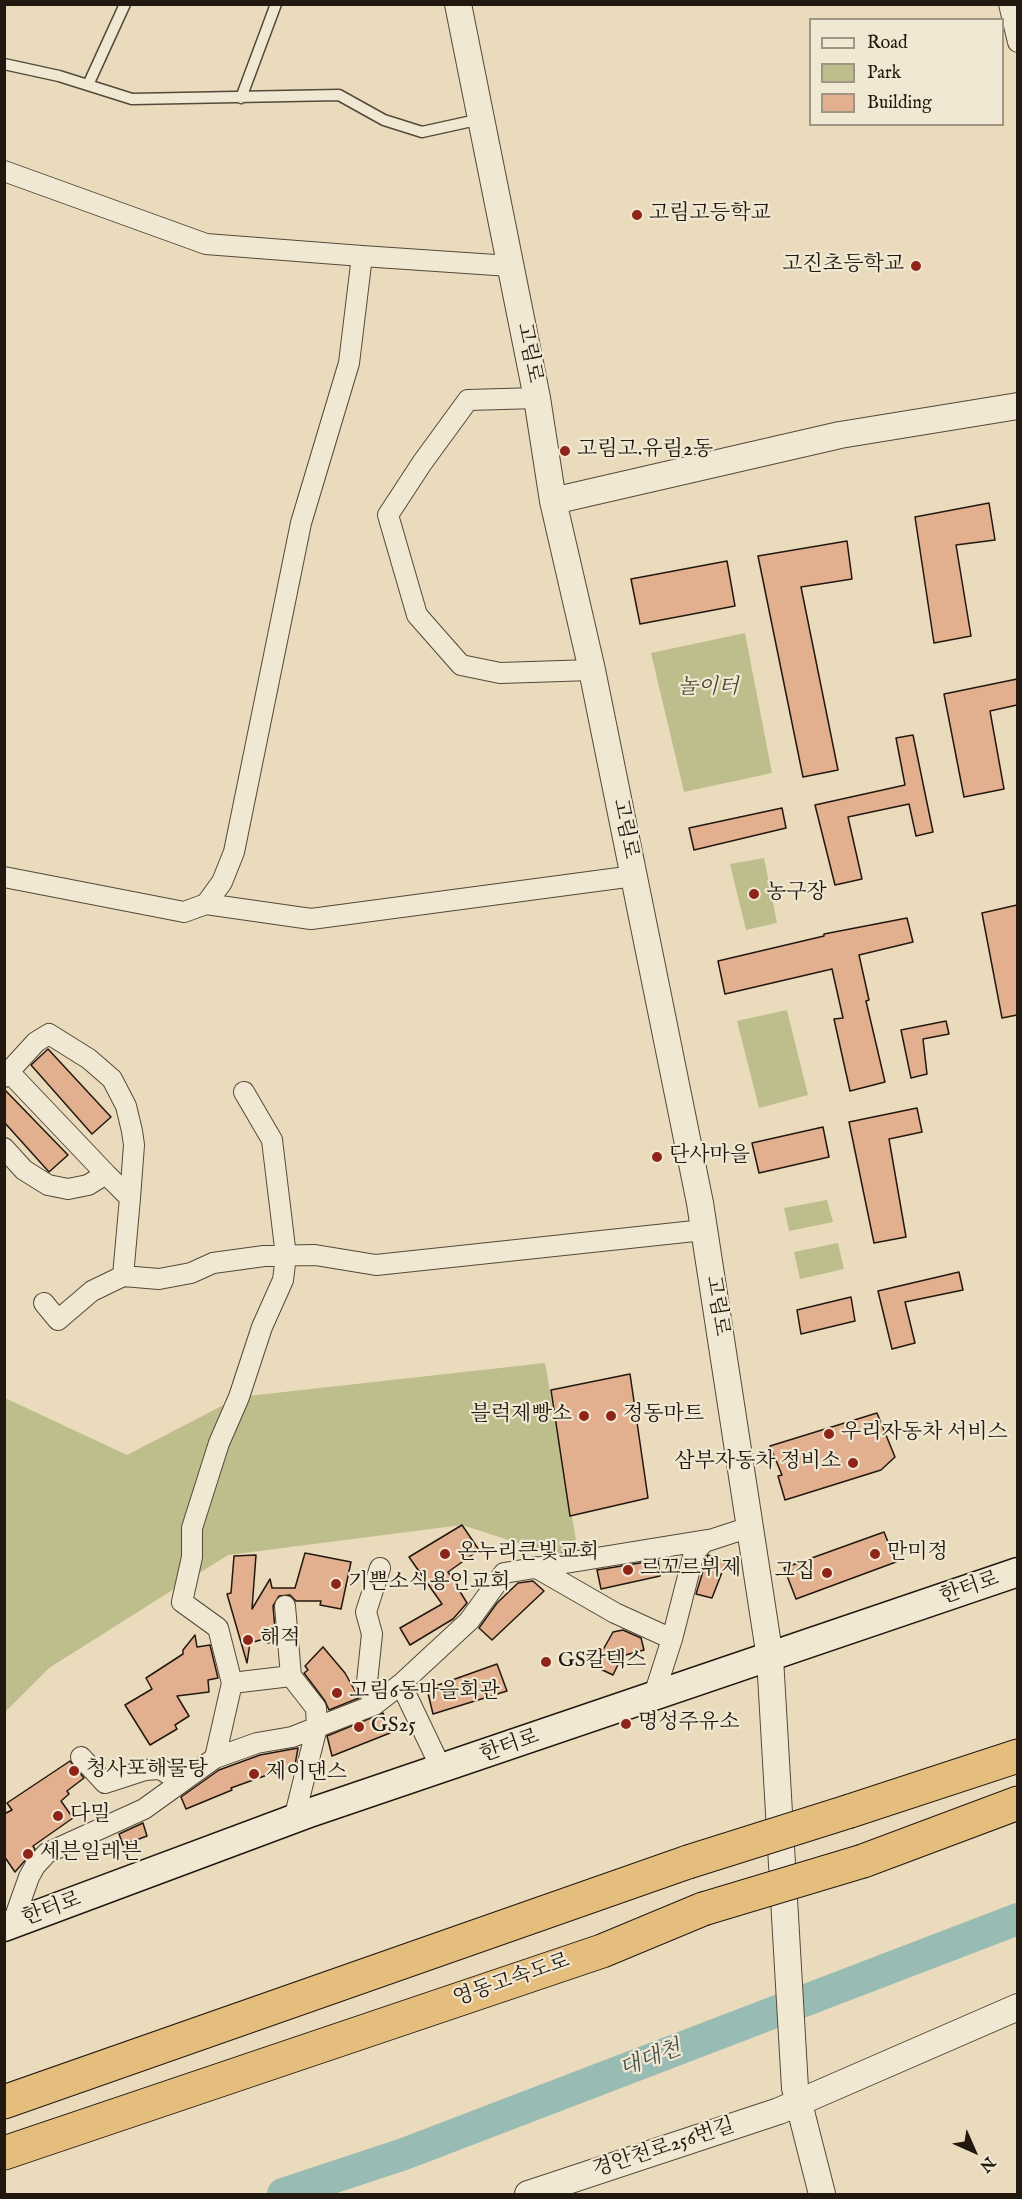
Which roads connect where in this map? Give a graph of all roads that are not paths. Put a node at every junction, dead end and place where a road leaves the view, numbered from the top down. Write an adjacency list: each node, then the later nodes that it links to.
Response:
1 (125, 4): 7 (lane)
2 (276, 4): 8 (lane)
3 (458, 4): 9 (street, 고림로)
4 (1009, 4): 5 (street)
5 (1017, 42)
6 (4, 64): 7 (lane)
7 (88, 85): 8 (lane)
8 (242, 98): 9 (lane)
9 (481, 119): 12 (street, 고림로)
10 (4, 171): 11 (street)
11 (362, 256): 12 (street); 19 (street)
12 (510, 266): 13 (street, 고림로)
13 (537, 398): 15 (street, 고림로); 16 (street)
14 (1017, 406): 15 (street)
15 (553, 501): 16 (street, 고림로)
16 (592, 670): 17 (street, 고림로)
17 (634, 876): 19 (street); 25 (street, 고림로)
18 (4, 877): 19 (street)
19 (206, 904)
20 (6, 1073): 23 (street); 24 (street)
21 (244, 1092): 26 (street)
22 (4, 1148): 23 (street)
23 (106, 1174): 24 (street)
24 (130, 1198): 27 (street)
25 (704, 1230): 26 (street); 29 (street, 고림로)
26 (286, 1256): 27 (street); 38 (street)
27 (123, 1276): 28 (street)
28 (44, 1304)
29 (750, 1527): 30 (street); 36 (street, 고림로)
30 (706, 1540): 31 (street); 35 (street)
31 (535, 1567): 35 (street); 39 (street)
32 (380, 1568): 41 (street)
33 (1017, 1572): 36 (main road, 한터로)
34 (285, 1606): 37 (street)
35 (672, 1639): 40 (street)
36 (770, 1658): 40 (main road, 한터로); 52 (street, 고림로)
37 (291, 1676): 38 (street); 42 (street)
38 (232, 1683): 45 (street)
39 (401, 1684): 41 (street); 46 (street)
40 (653, 1698): 46 (main road, 한터로)
41 (374, 1705): 42 (street)
42 (317, 1728): 45 (street); 49 (street)
43 (1017, 1756): 53 (highway, bridge)
44 (81, 1757): 47 (street)
45 (215, 1758): 47 (street)
46 (442, 1770): 49 (main road, 한터로)
47 (180, 1781): 50 (street)
48 (1017, 1803): 54 (highway, 영동고속도로, bridge)
49 (294, 1819): 50 (main road, 한터로)
50 (7, 1922)
51 (1017, 2007): 52 (street, 경안천로256번길)
52 (797, 2094): 55 (street, 경안천로256번길); 56 (street)
53 (4, 2102)
54 (4, 2153)
55 (528, 2194)
56 (822, 2194)

